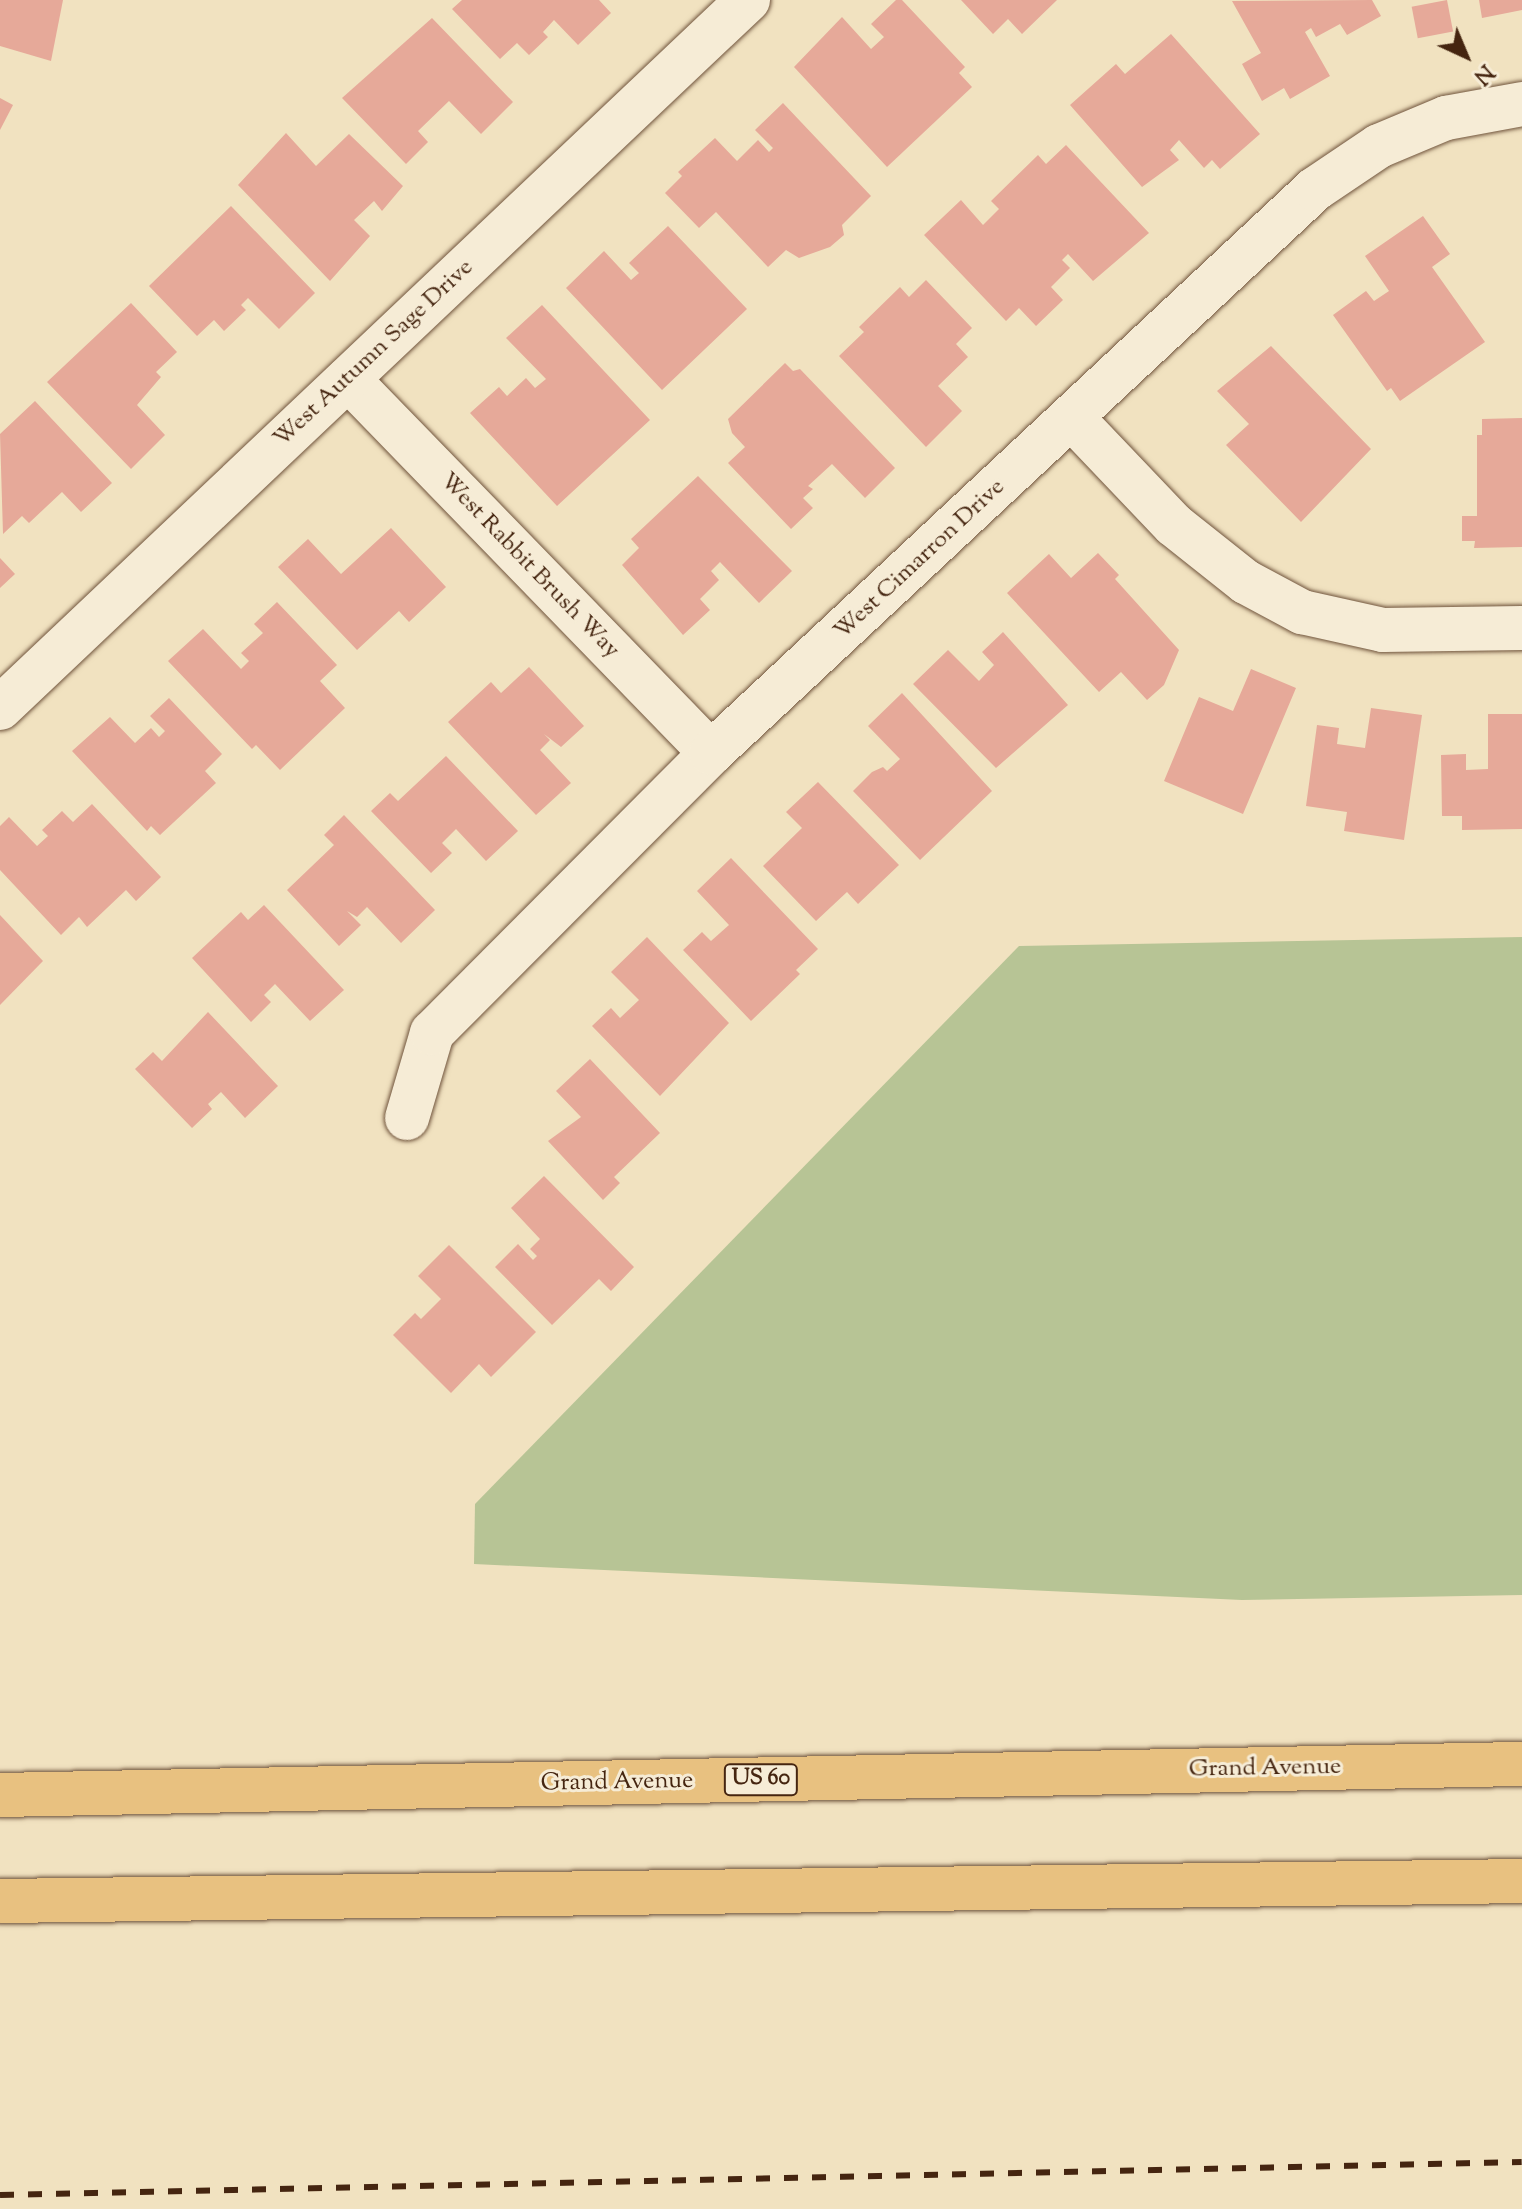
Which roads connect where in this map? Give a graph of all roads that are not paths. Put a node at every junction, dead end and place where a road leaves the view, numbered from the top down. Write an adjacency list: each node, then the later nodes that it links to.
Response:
1 (748, 0): 3 (street, West Autumn Sage Drive)
2 (1522, 104): 4 (street, West Cimarron Drive)
3 (348, 379): 6 (street, West Autumn Sage Drive); 7 (street, West Rabbit Brush Way)
4 (1073, 419): 5 (street); 7 (street, West Cimarron Drive)
5 (1522, 628)
6 (0, 708)
7 (711, 753): 8 (street, West Cimarron Drive)
8 (407, 1118)
9 (1522, 1764): 10 (highway, Grand Avenue / US 60)
10 (0, 1795)
11 (1522, 1881): 12 (highway)
12 (0, 1901)

